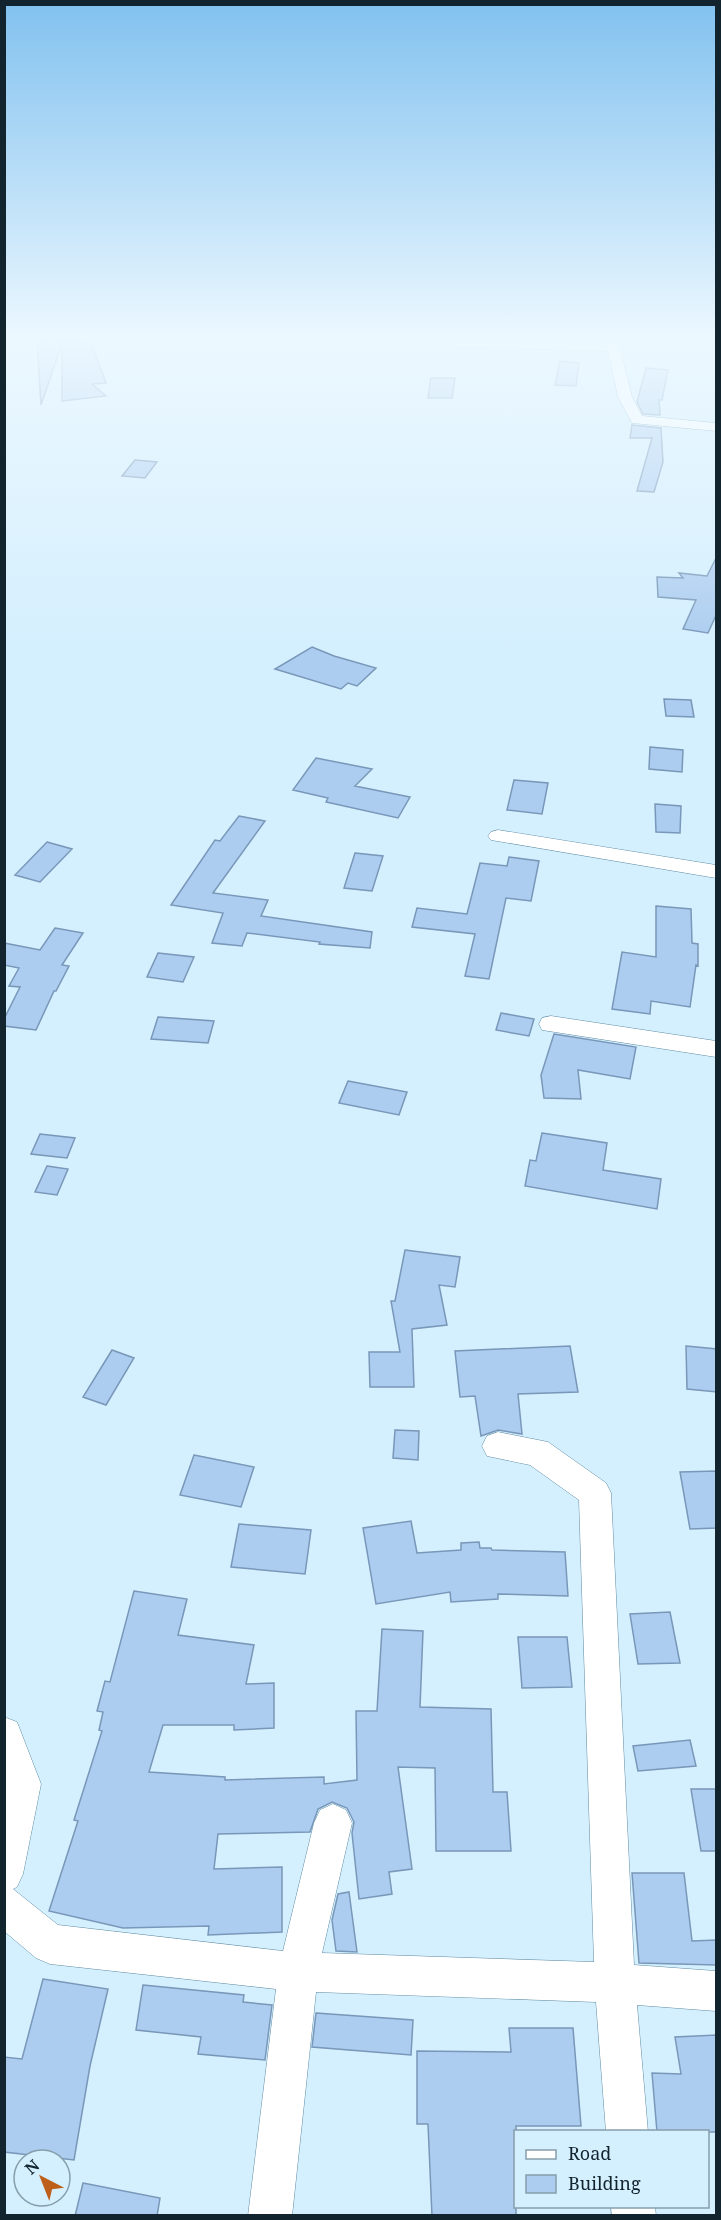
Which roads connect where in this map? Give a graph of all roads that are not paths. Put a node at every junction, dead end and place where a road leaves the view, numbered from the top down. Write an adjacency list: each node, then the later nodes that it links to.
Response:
1 (498, 836): 2 (street)
2 (717, 872)
3 (551, 1024): 4 (street)
4 (717, 1049)
5 (498, 1446): 11 (street)
6 (4, 1735): 8 (street)
7 (333, 1823): 10 (street)
8 (4, 1874)
9 (4, 1905): 10 (street)
10 (298, 1972): 11 (street); 14 (street)
11 (615, 1983): 12 (street); 13 (street)
12 (717, 1991)
13 (627, 2130)
14 (270, 2216)

